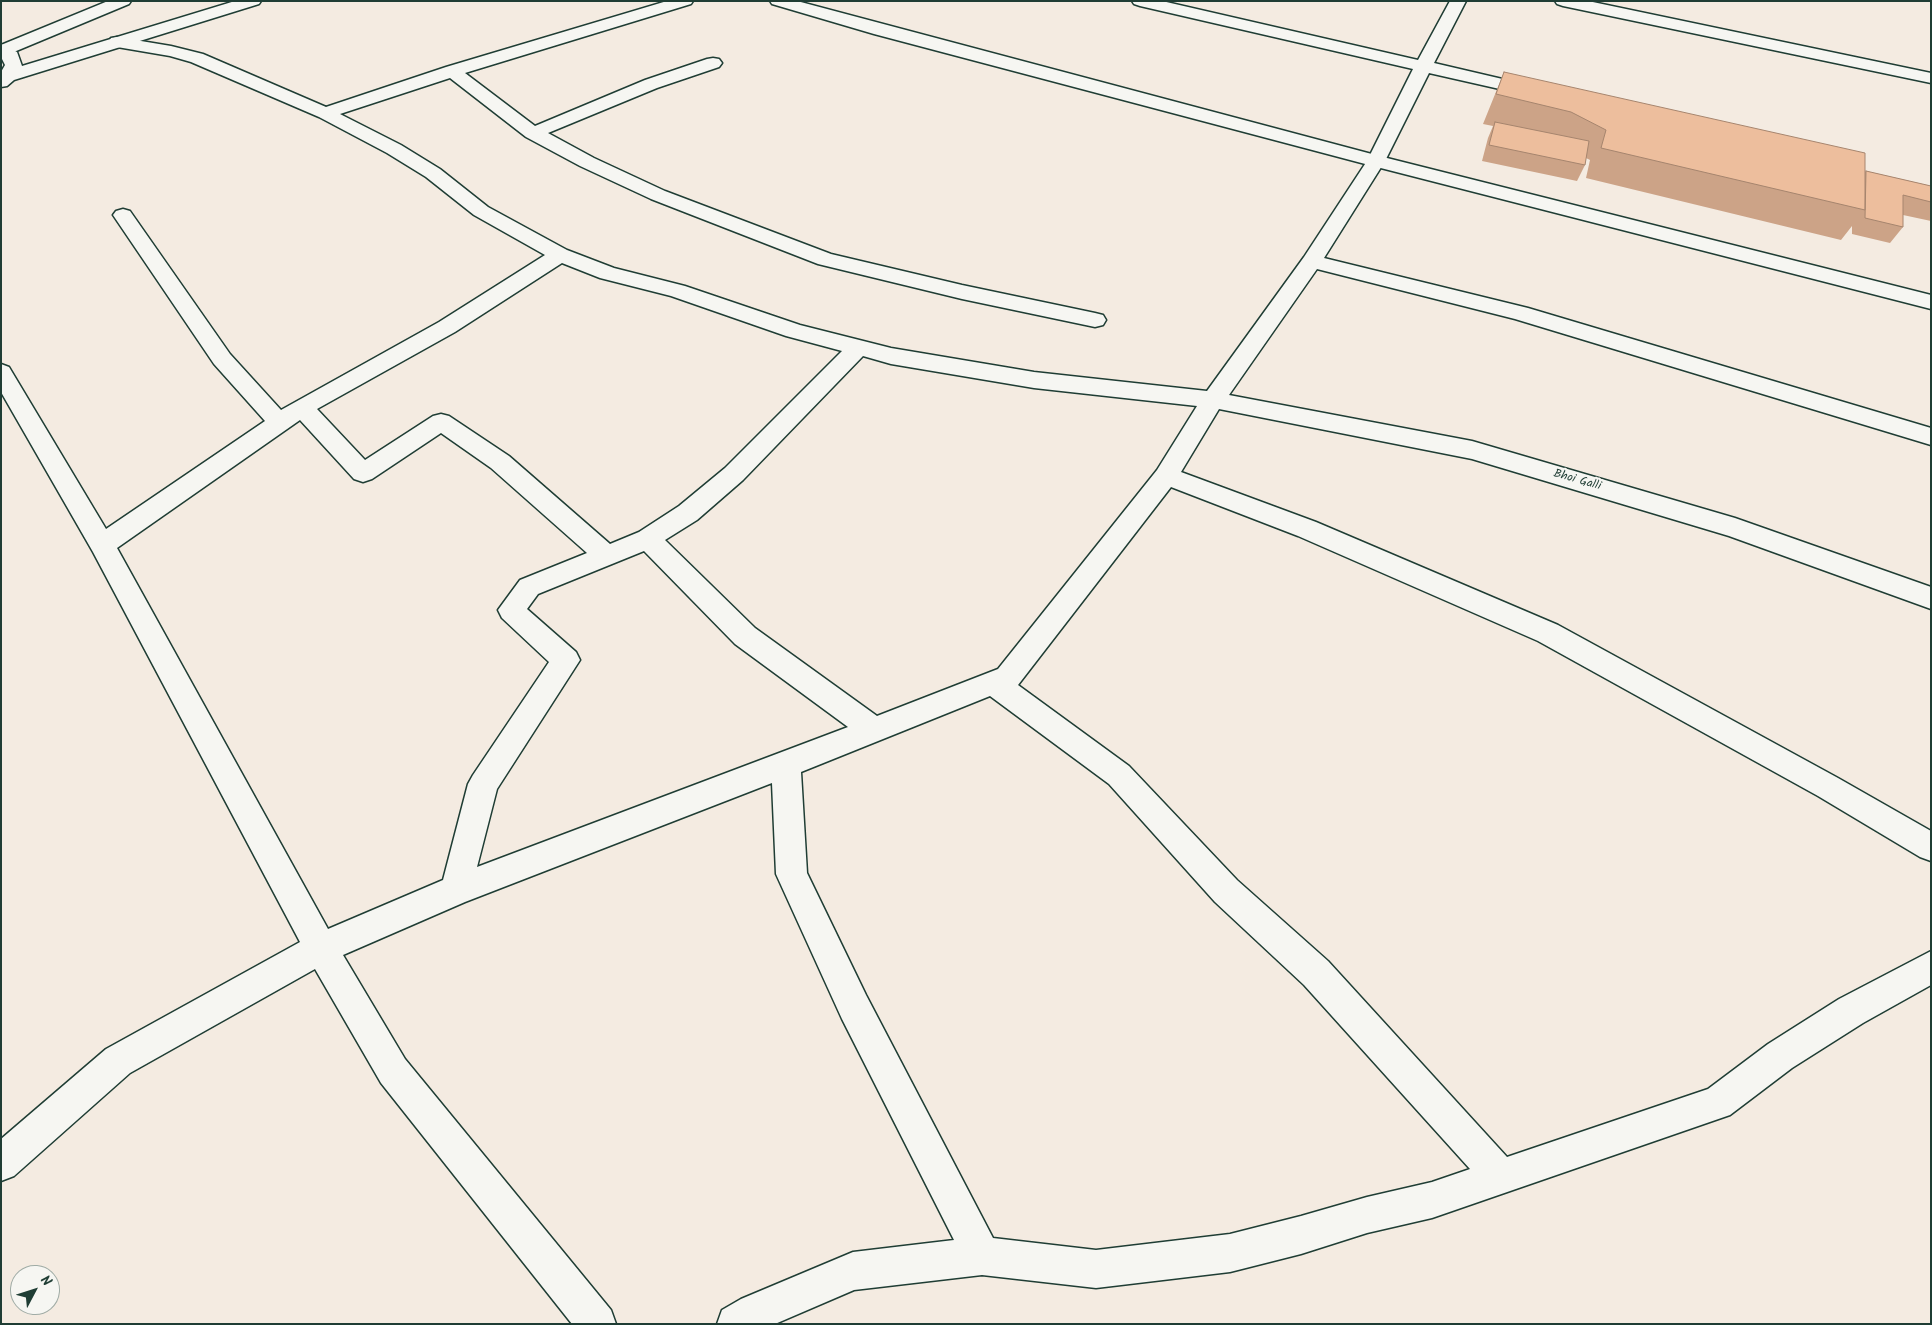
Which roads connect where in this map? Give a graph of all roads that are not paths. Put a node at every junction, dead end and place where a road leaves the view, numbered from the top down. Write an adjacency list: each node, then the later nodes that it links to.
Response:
1 (124, 1): 9 (street)
2 (254, 1): 8 (street)
3 (686, 1): 12 (street)
4 (778, 1): 18 (street)
5 (1140, 1): 11 (street)
6 (1458, 1): 11 (street)
7 (1563, 1): 13 (street)
8 (117, 42): 14 (street); 16 (street, Bhoi Galli)
9 (2, 50): 14 (street)
10 (713, 63): 17 (street)
11 (1424, 66): 15 (street); 18 (street)
12 (452, 71): 16 (street); 17 (street)
13 (1931, 78)
14 (5, 79)
15 (1555, 97)
16 (325, 113): 20 (street, Bhoi Galli)
17 (533, 132): 23 (street)
18 (1376, 161): 21 (street); 22 (street)
19 (124, 214): 28 (street)
20 (560, 255): 24 (street, Bhoi Galli); 27 (street)
21 (1312, 261): 26 (street); 29 (street)
22 (1931, 302)
23 (1095, 320)
24 (858, 348): 26 (street, Bhoi Galli); 31 (street)
25 (1, 372): 32 (street)
26 (1213, 400): 30 (street); 34 (street, Bhoi Galli)
27 (302, 407): 28 (street); 33 (street)
28 (279, 422): 32 (street)
29 (1931, 437)
30 (1166, 476): 35 (street); 38 (street)
31 (648, 539): 33 (street); 36 (street)
32 (102, 545): 40 (street)
33 (607, 556): 39 (street)
34 (1931, 598)
35 (993, 682): 36 (street); 43 (street)
36 (874, 730): 37 (street)
37 (786, 765): 39 (street); 44 (street)
38 (1931, 846)
39 (456, 890): 40 (street)
40 (321, 948): 42 (street); 45 (street)
41 (1931, 967): 43 (street)
42 (1, 1163)
43 (1500, 1176): 44 (street)
44 (982, 1256): 46 (street)
45 (597, 1324)
46 (736, 1324)

